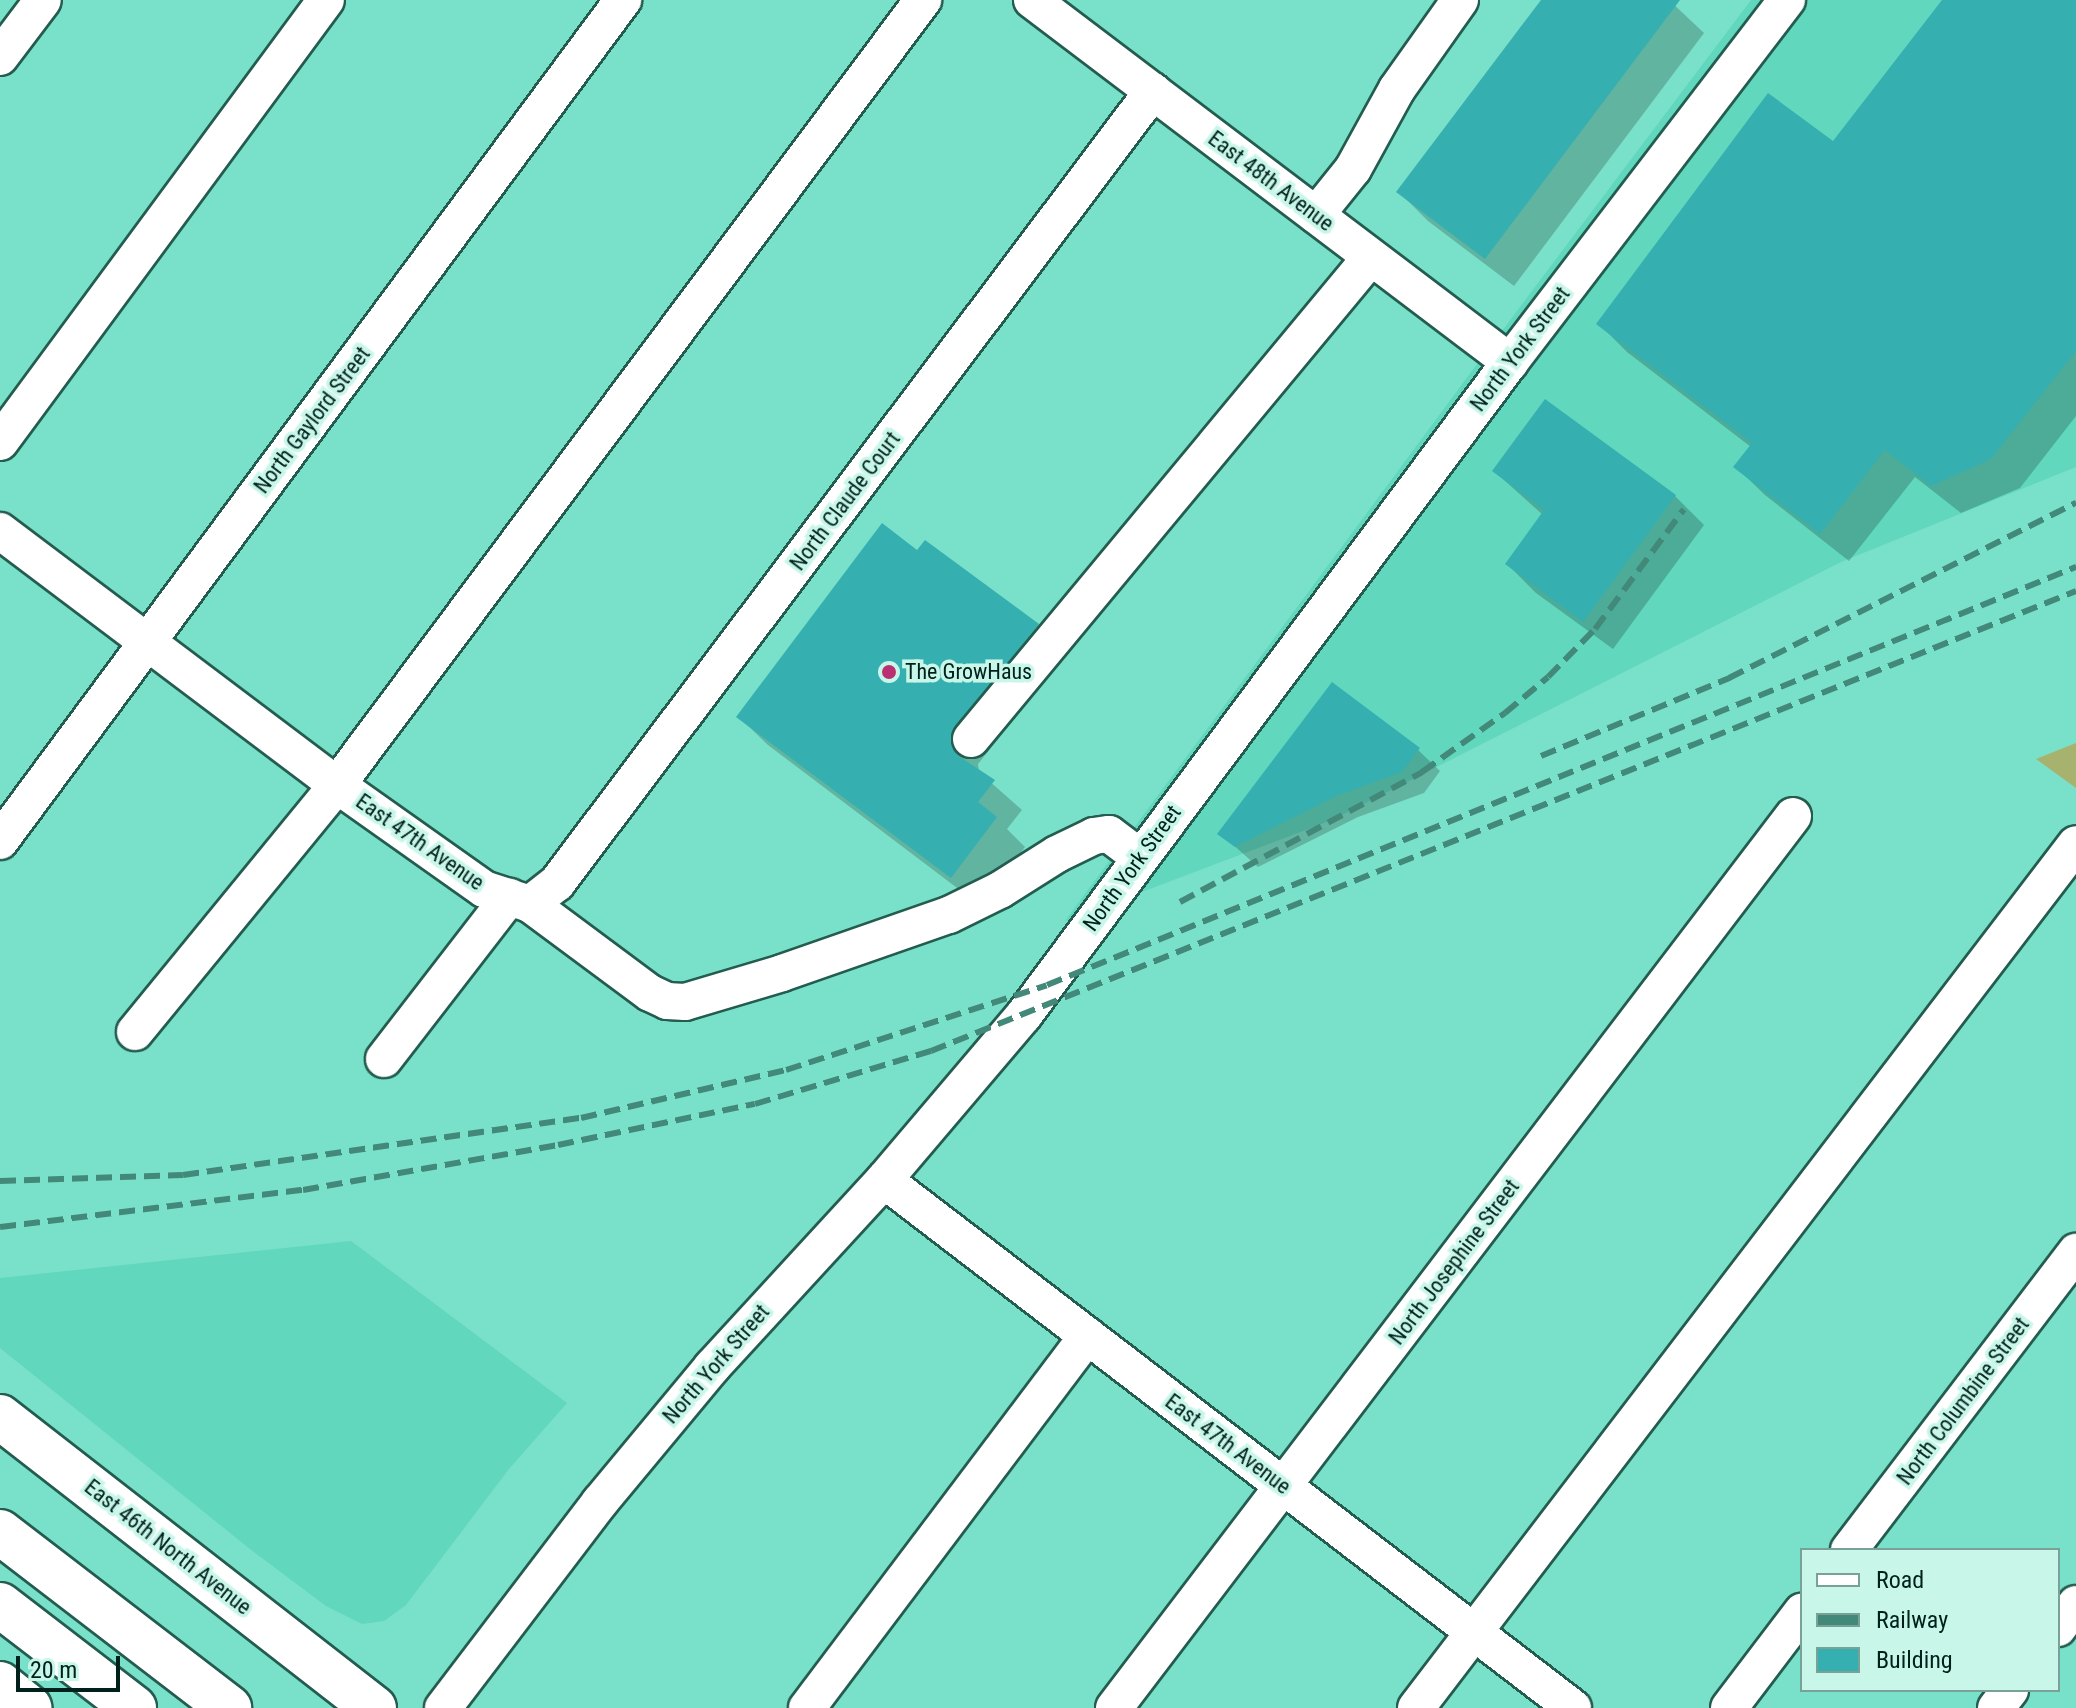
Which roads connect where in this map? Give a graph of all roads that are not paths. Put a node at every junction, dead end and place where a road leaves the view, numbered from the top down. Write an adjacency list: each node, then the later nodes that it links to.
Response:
1 (43, 0): 8 (street)
2 (326, 0): 13 (street)
3 (623, 0): 15 (street, North Gaylord Street)
4 (923, 0): 17 (street)
5 (1032, 0): 9 (street, East 48th Avenue)
6 (1460, 0): 10 (street)
7 (1787, 0): 12 (street, North York Street)
8 (0, 57)
9 (1153, 91): 10 (street, East 48th Avenue); 22 (street, North Claude Court)
10 (1316, 215): 11 (street, East 48th Avenue)
11 (1371, 257): 12 (street, East 48th Avenue); 16 (street)
12 (1510, 362): 21 (street, North York Street)
13 (0, 442)
14 (0, 531): 15 (street, East 47th Avenue)
15 (148, 641): 17 (street, East 47th Avenue); 19 (street, North Gaylord Street)
16 (971, 739)
17 (337, 785): 22 (street, East 47th Avenue); 23 (street)
18 (1793, 816): 29 (street, North Josephine Street)
19 (0, 841)
20 (2076, 844): 36 (street)
21 (1140, 857): 22 (street, East 47th Avenue); 25 (street, North York Street)
22 (519, 900): 24 (street, North Claude Court)
23 (135, 1032)
24 (384, 1059)
25 (884, 1180): 27 (street, East 47th Avenue); 43 (street, North York Street)
26 (2076, 1252): 31 (street, North Columbine Street)
27 (1087, 1336): 29 (street, East 47th Avenue); 44 (street)
28 (0, 1417): 42 (main road, East 46th North Avenue)
29 (1284, 1486): 36 (street, East 47th Avenue); 45 (street, North Josephine Street)
30 (0, 1532): 41 (main road)
31 (1851, 1548)
32 (2076, 1604): 35 (street)
33 (0, 1605): 40 (main road)
34 (1800, 1615): 48 (street)
35 (2060, 1625)
36 (1473, 1632): 46 (street); 47 (street, East 47th Avenue)
37 (0, 1684): 39 (main road)
38 (2008, 1692): 49 (street)
39 (30, 1708)
40 (134, 1708)
41 (229, 1708)
42 (374, 1708)
43 (443, 1708)
44 (807, 1708)
45 (1114, 1708)
46 (1416, 1708)
47 (1573, 1708)
48 (1729, 1708)
49 (1996, 1708)

